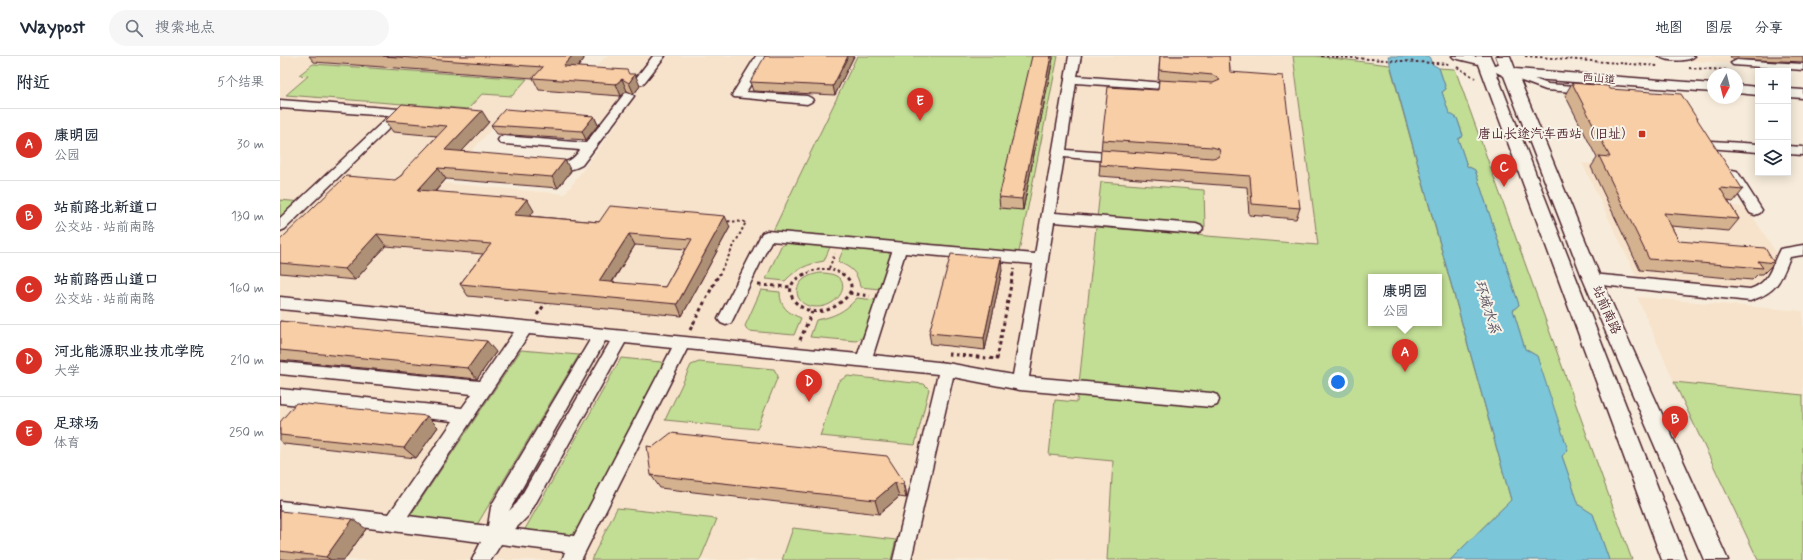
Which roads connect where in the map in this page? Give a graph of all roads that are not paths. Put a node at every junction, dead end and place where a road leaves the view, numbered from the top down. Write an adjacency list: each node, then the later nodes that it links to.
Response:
1 (659, 56): 15 (street)
2 (762, 56): 25 (street)
3 (1075, 56): 13 (street)
4 (1458, 56): 7 (street, 西山道)
5 (1689, 56): 6 (street)
6 (1665, 61)
7 (1498, 62): 11 (main road, 西山道); 17 (main road, 西山道); 24 (street); 46 (main road, 站前南路); 67 (main road, 站前南路)
8 (1803, 67): 9 (street)
9 (1743, 70)
10 (1743, 73): 12 (main road)
11 (1707, 76)
12 (1755, 78)
13 (1071, 80): 18 (street); 34 (street)
14 (1791, 81): 16 (main road)
15 (639, 82)
16 (1803, 82)
17 (1707, 87)
18 (1188, 88)
19 (1743, 90): 20 (main road)
20 (1755, 91)
21 (1791, 93): 22 (main road)
22 (1803, 94)
23 (628, 96): 30 (street)
24 (1657, 96)
25 (807, 100)
26 (280, 104): 37 (street)
27 (1703, 132): 29 (street)
28 (504, 140): 30 (street)
29 (1712, 145): 31 (street); 39 (street)
30 (590, 147): 36 (street)
31 (1755, 148)
32 (1791, 150): 33 (street)
33 (1803, 151)
34 (1058, 153): 35 (street); 40 (street)
35 (1131, 158)
36 (539, 165)
37 (332, 176): 38 (street); 41 (street)
38 (347, 178)
39 (1755, 210)
40 (1047, 217): 42 (street); 45 (street)
41 (280, 226)
42 (1196, 229)
43 (900, 248): 45 (street); 48 (street); 53 (street)
44 (1803, 250): 46 (street)
45 (1040, 260): 56 (street)
46 (1592, 280): 68 (main road, 站前南路)
47 (280, 303): 49 (street)
48 (726, 319)
49 (530, 320): 51 (street); 57 (street)
50 (685, 334): 52 (street); 53 (street); 64 (street)
51 (601, 335): 52 (street); 63 (street)
52 (621, 337): 63 (street)
53 (864, 360): 54 (street)
54 (945, 361): 56 (street); 66 (street)
55 (280, 368): 57 (street)
56 (1020, 383): 59 (street)
57 (484, 388): 60 (street)
58 (283, 400): 60 (street)
59 (1211, 400)
60 (465, 415): 62 (street)
61 (280, 509): 62 (street)
62 (393, 523): 63 (street)
63 (496, 535): 64 (street); 65 (street)
64 (575, 552)
65 (481, 560)
66 (902, 560)
67 (1674, 560)
68 (1716, 560)

